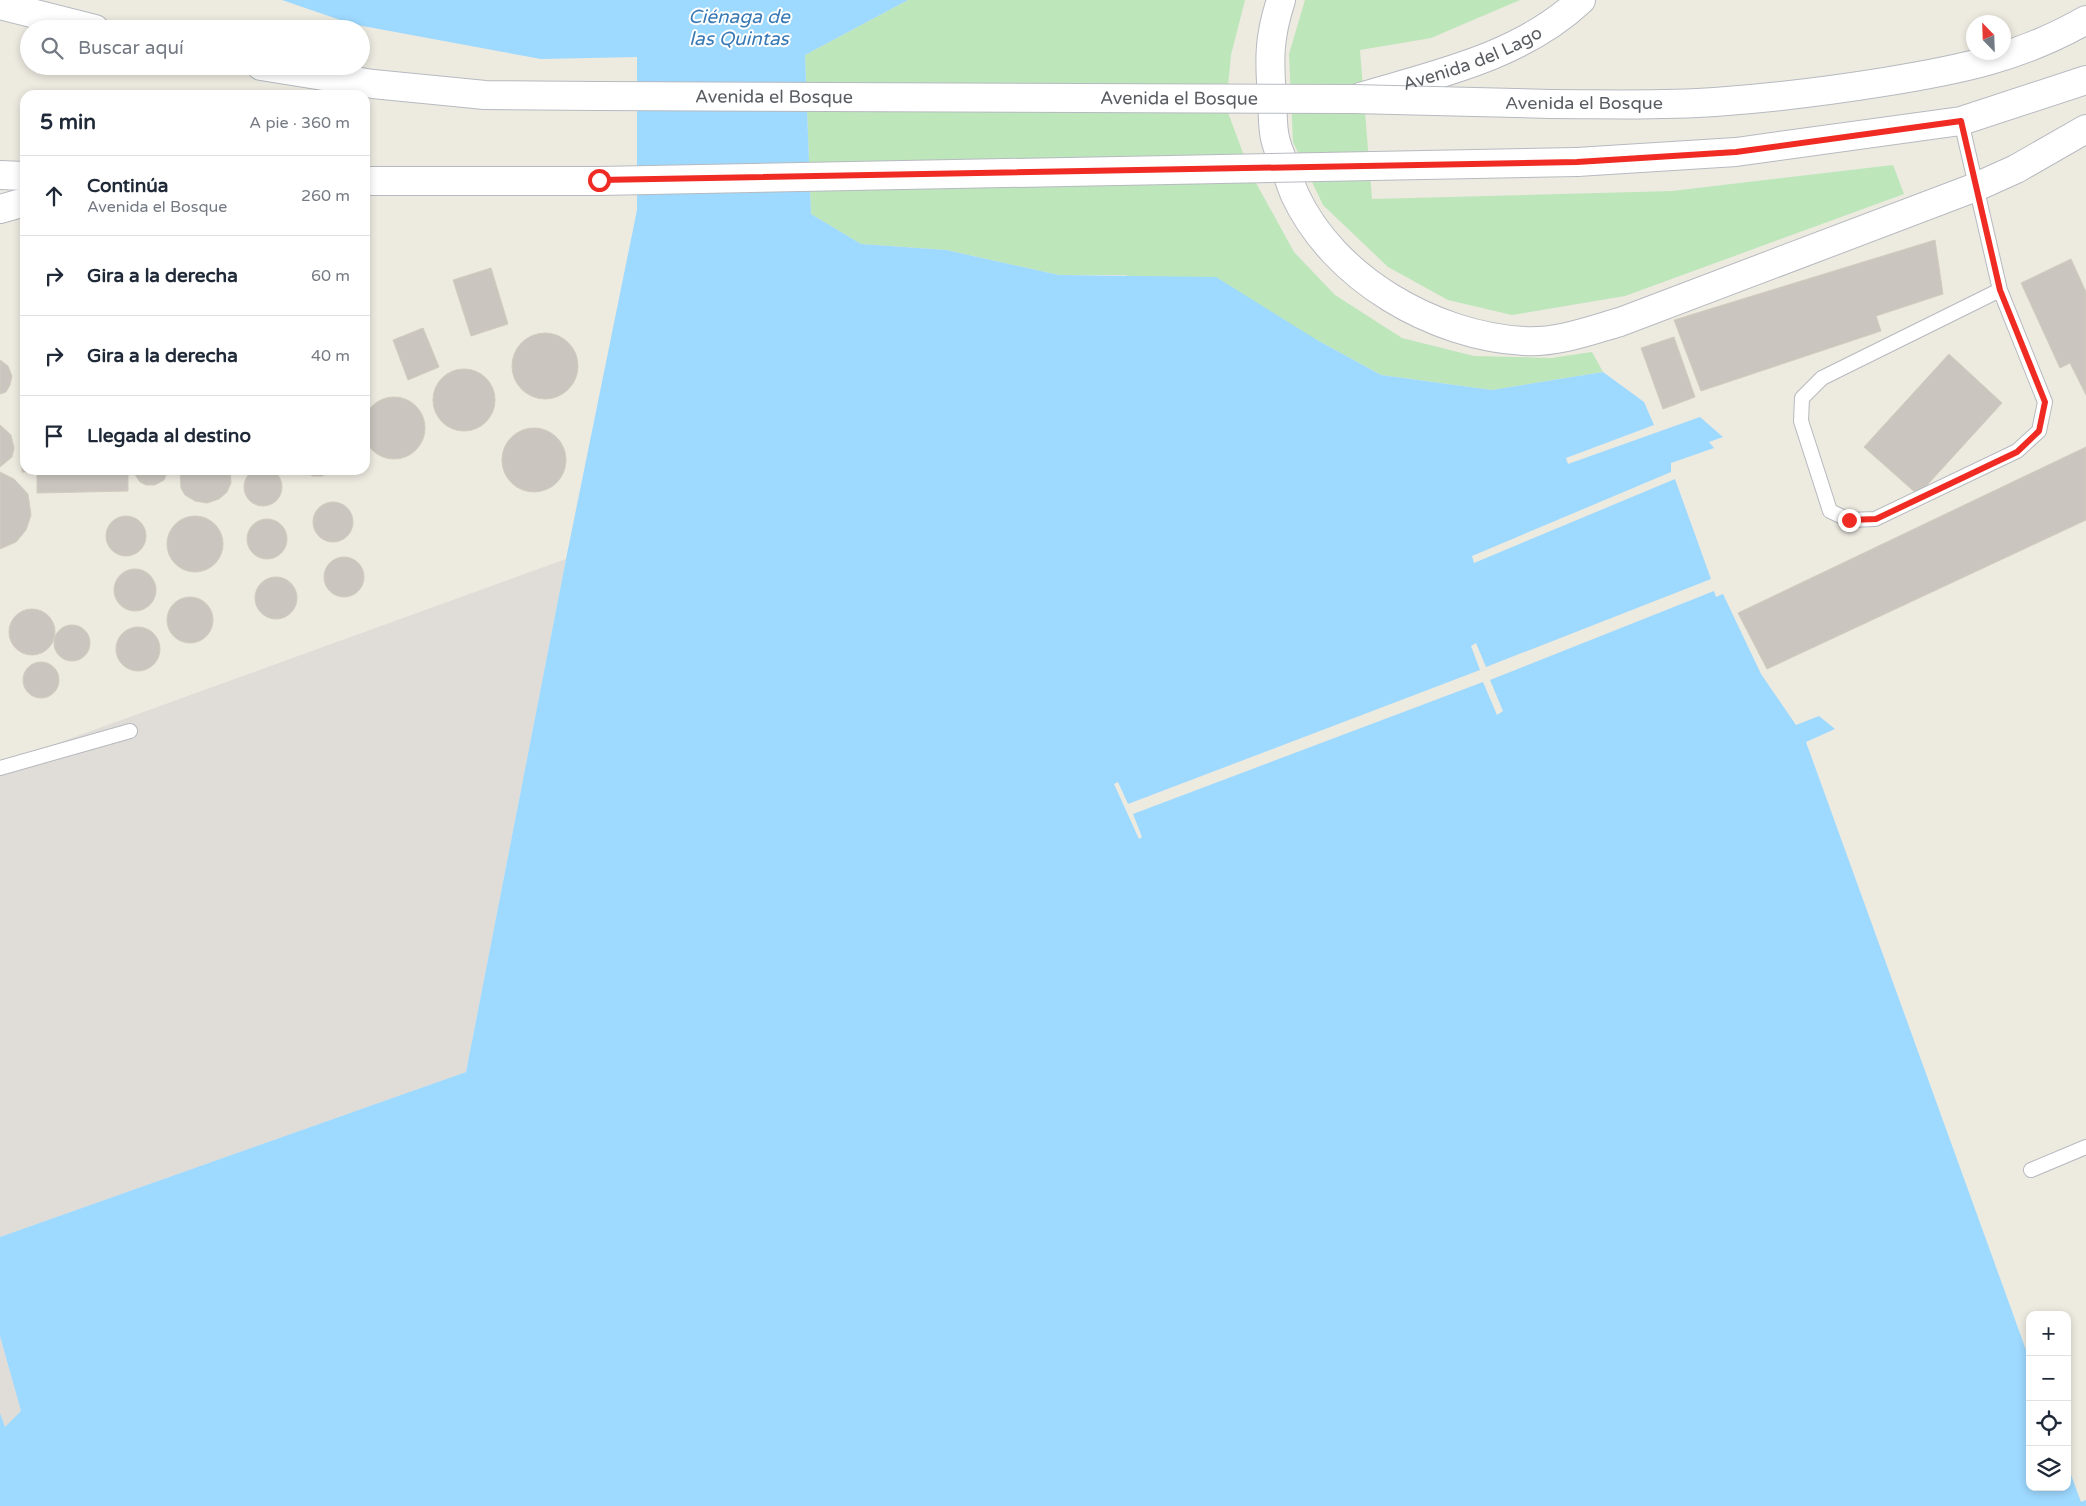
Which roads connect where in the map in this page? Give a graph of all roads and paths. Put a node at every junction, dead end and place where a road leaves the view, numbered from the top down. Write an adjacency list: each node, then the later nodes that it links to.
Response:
1 (1281, 0): 14 (main road)
2 (1581, 0): 8 (main road, Avenida del Lago)
3 (0, 5): 4 (main road)
4 (59, 20)
5 (2086, 20): 8 (main road, Avenida el Bosque, bridge)
6 (317, 75): 8 (main road, Avenida el Bosque, bridge)
7 (2086, 80): 9 (main road)
8 (1353, 99)
9 (1961, 121): 13 (main road, bridge); 14 (lane)
10 (2086, 129): 14 (main road)
11 (0, 175): 12 (main road)
12 (20, 176)
13 (370, 181)
14 (1976, 188): 17 (lane)
15 (20, 203): 16 (main road)
16 (0, 209)
17 (2000, 290): 17 (lane)
18 (130, 731): 19 (lane)
19 (0, 768)
20 (2086, 1147): 21 (lane)
21 (2031, 1170)

